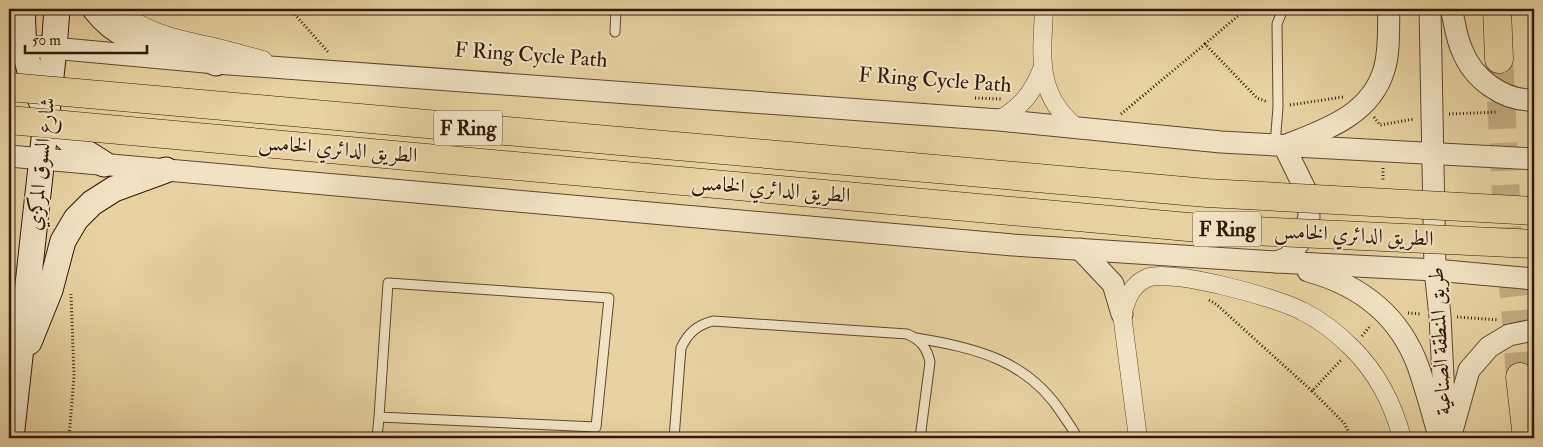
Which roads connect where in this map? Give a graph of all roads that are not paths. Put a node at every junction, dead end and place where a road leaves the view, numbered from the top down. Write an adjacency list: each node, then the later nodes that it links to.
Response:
1 (22, 9): 13 (main road)
2 (57, 9): 14 (main road, شارع السوق المركزي)
3 (95, 9): 16 (main road)
4 (117, 9): 17 (street)
5 (616, 9): 12 (lane)
6 (1044, 9): 18 (street)
7 (1282, 9): 25 (lane)
8 (1389, 9): 25 (street)
9 (1430, 9): 26 (street, طريق المنطقة الصناعية)
10 (1451, 9): 20 (street)
11 (1497, 9): 15 (highway)
12 (615, 32)
13 (16, 45): 14 (street); 21 (main road)
14 (54, 49): 16 (street); 21 (main road, شارع السوق المركزي)
15 (1499, 60)
16 (216, 63): 17 (street)
17 (290, 68): 23 (street)
18 (1042, 69): 23 (street); 24 (street)
19 (9, 87): 32 (highway, الطريق الدائري الخامس / F Ring, bridge)
20 (1534, 100)
21 (47, 112): 28 (main road, شارع السوق المركزي); 30 (main road)
22 (9, 120): 33 (highway, الطريق الدائري الخامس / F Ring, bridge)
23 (999, 120): 24 (street)
24 (1077, 128): 25 (street)
25 (1279, 145): 26 (street); 35 (street)
26 (1432, 154): 29 (street); 36 (street, طريق المنطقة الصناعية)
27 (9, 156): 28 (street, الطريق الدائري الخامس)
28 (41, 159): 30 (street, الطريق الدائري الخامس); 41 (main road, شارع السوق المركزي)
29 (1534, 159)
30 (104, 164): 31 (street, الطريق الدائري الخامس)
31 (166, 170): 34 (street, الطريق الدائري الخامس); 41 (main road)
32 (1534, 211)
33 (1534, 244)
34 (1080, 249): 35 (street, الطريق الدائري الخامس); 38 (street)
35 (1277, 262): 36 (street, الطريق الدائري الخامس); 51 (street)
36 (1435, 270): 37 (street, الطريق الدائري الخامس); 52 (street, طريق المنطقة الصناعية)
37 (1534, 279)
38 (1122, 314): 49 (street); 50 (street)
39 (1534, 330): 53 (street)
40 (916, 338): 46 (lane); 47 (lane); 48 (lane)
41 (19, 366): 44 (main road, شارع السوق المركزي)
42 (1520, 377): 54 (highway)
43 (379, 417): 43 (lane); 45 (lane)
44 (11, 438)
45 (377, 438)
46 (674, 438)
47 (920, 438)
48 (1077, 438)
49 (1138, 438)
50 (1402, 438)
51 (1440, 438)
52 (1446, 438)
53 (1450, 438)
54 (1527, 438)

